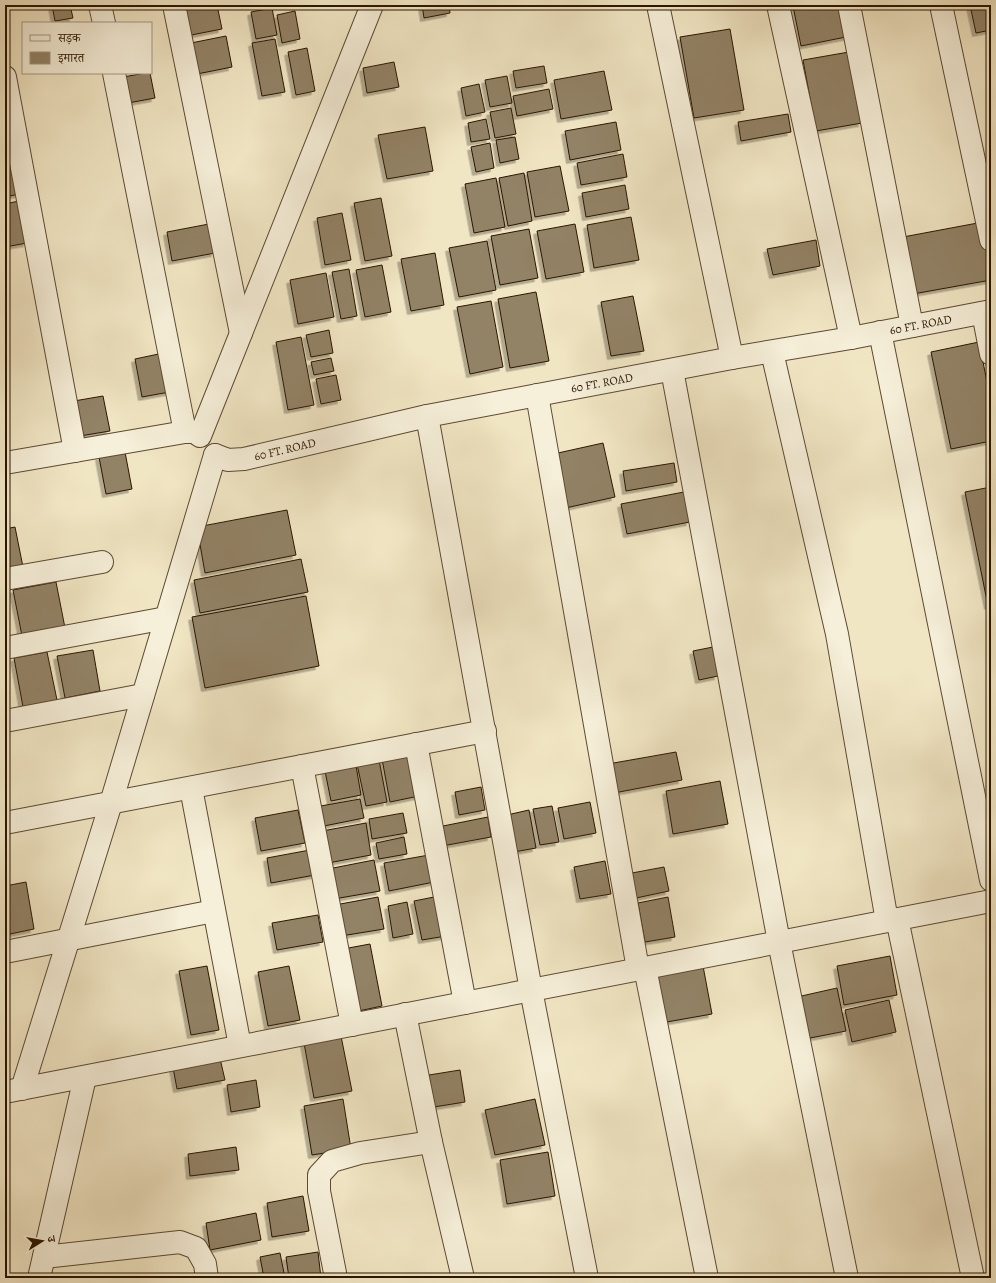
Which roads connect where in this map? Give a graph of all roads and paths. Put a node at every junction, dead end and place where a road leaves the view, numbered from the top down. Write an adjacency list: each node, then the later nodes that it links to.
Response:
1 (100, 5): 8 (street)
2 (174, 5): 15 (street)
3 (372, 5): 15 (street)
4 (658, 5): 19 (street)
5 (778, 5): 16 (street)
6 (849, 5): 13 (street)
7 (941, 5): 11 (street)
8 (104, 22)
9 (114, 74): 23 (street)
10 (5, 77): 24 (street)
11 (991, 240)
12 (987, 312): 13 (street, 60 FT. ROAD); 18 (street)
13 (912, 326): 14 (street, 60 FT. ROAD)
14 (880, 332): 16 (street, 60 FT. ROAD); 39 (street)
15 (241, 333): 23 (street)
16 (851, 338): 17 (street, 60 FT. ROAD)
17 (772, 352): 19 (street, 60 FT. ROAD); 42 (street)
18 (991, 354)
19 (732, 358): 20 (street, 60 FT. ROAD)
20 (672, 370): 21 (street, 60 FT. ROAD); 44 (street)
21 (537, 395): 22 (street, 60 FT. ROAD); 46 (street)
22 (427, 416): 25 (street, 60 FT. ROAD); 33 (street)
23 (193, 434): 24 (street); 25 (street)
24 (75, 451): 26 (street)
25 (215, 455): 29 (street)
26 (5, 462)
27 (102, 562): 28 (street)
28 (5, 579)
29 (166, 618): 30 (street); 31 (street)
30 (5, 648)
31 (143, 695): 32 (street); 37 (street)
32 (5, 721)
33 (484, 731): 34 (street); 47 (street)
34 (416, 744): 35 (street); 48 (street)
35 (302, 766): 36 (street); 50 (street)
36 (191, 788): 37 (street); 41 (street)
37 (110, 803): 38 (street); 43 (street)
38 (5, 823)
39 (991, 880)
40 (991, 900): 42 (street)
41 (214, 911): 43 (street); 51 (street)
42 (892, 920): 44 (street); 63 (street)
43 (68, 939): 45 (street); 53 (street)
44 (779, 942): 46 (street); 62 (street)
45 (5, 952)
46 (641, 968): 47 (street); 61 (street)
47 (531, 990): 48 (street); 60 (street)
48 (464, 1003): 49 (street)
49 (405, 1014): 50 (street); 54 (street)
50 (352, 1025): 51 (street)
51 (240, 1046): 52 (street)
52 (85, 1077): 53 (street); 55 (street)
53 (14, 1091)
54 (431, 1142): 58 (street); 59 (street)
55 (44, 1257): 56 (street); 57 (street)
56 (39, 1278)
57 (207, 1278)
58 (336, 1278)
59 (463, 1278)
60 (587, 1278)
61 (707, 1278)
62 (847, 1278)
63 (974, 1278)

